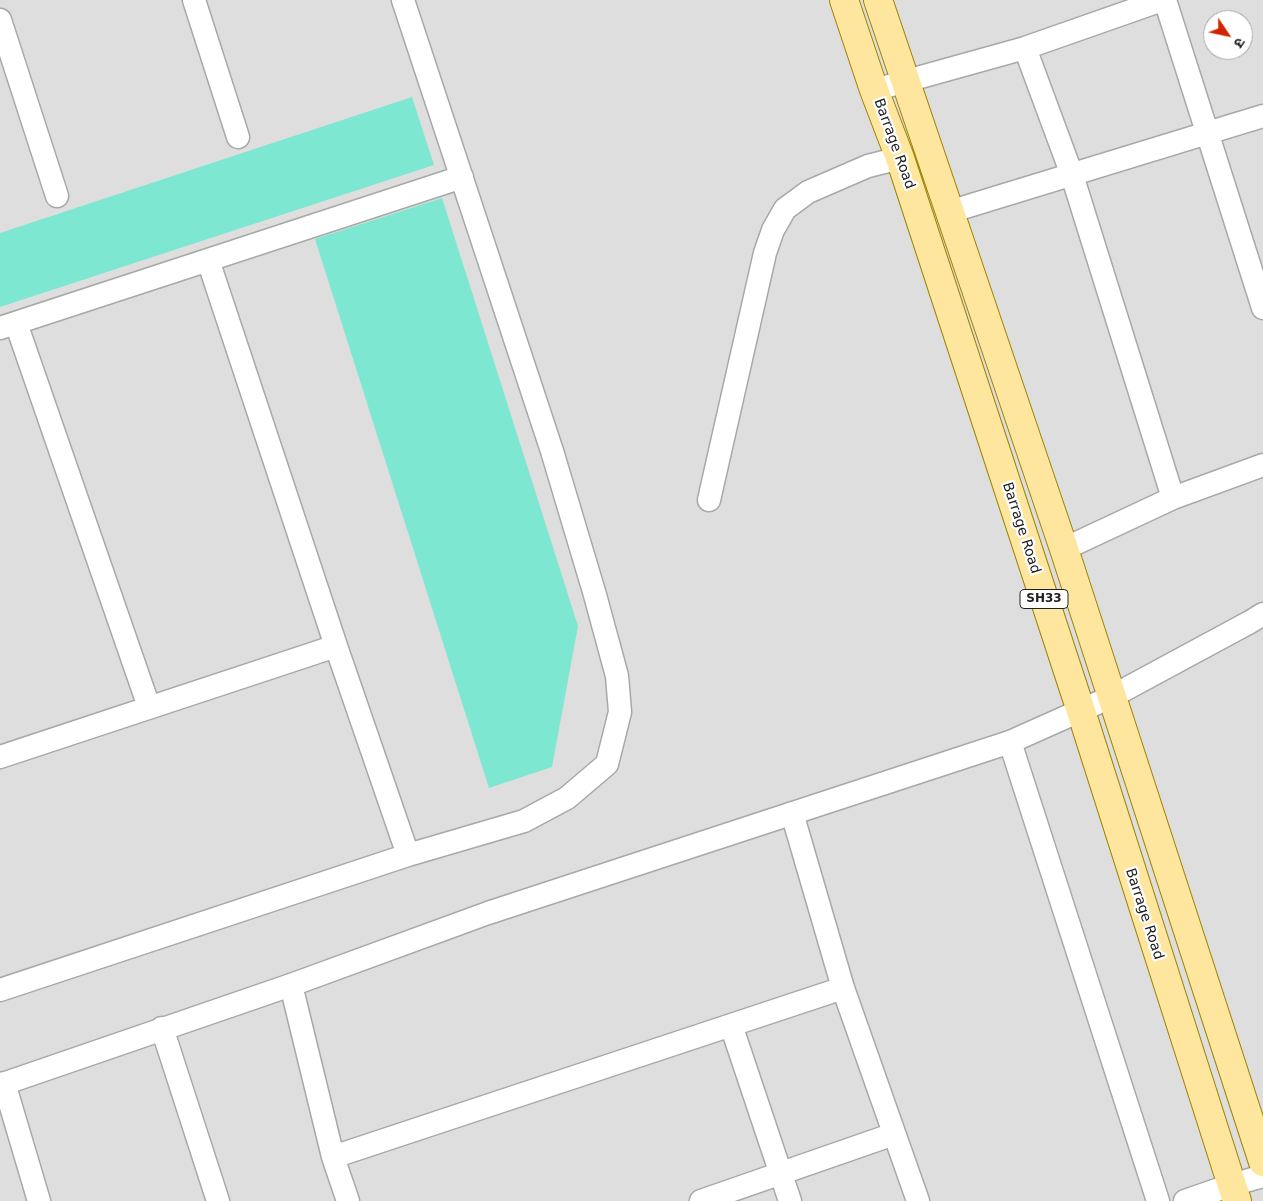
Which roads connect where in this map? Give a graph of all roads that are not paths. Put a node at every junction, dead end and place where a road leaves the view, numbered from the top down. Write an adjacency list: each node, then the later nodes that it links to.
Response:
1 (194, 0): 12 (street)
2 (403, 0): 15 (street)
3 (844, 0): 9 (main road, Barrage Road / SH33)
4 (878, 0): 8 (main road, SH33)
5 (1163, 0): 7 (street); 11 (street)
6 (0, 20): 16 (street)
7 (1025, 48): 8 (street); 14 (street)
8 (904, 82): 9 (street); 17 (main road, SH33)
9 (874, 90): 13 (main road, Barrage Road / SH33)
10 (1263, 116): 11 (street)
11 (1209, 134): 14 (street); 19 (street)
12 (238, 137)
13 (900, 158): 23 (street); 29 (main road, Barrage Road / SH33)
14 (1072, 175): 17 (street); 22 (street)
15 (462, 177): 18 (street); 33 (street)
16 (58, 196)
17 (949, 212): 24 (main road, SH33)
18 (208, 260): 20 (street); 26 (street)
19 (1263, 308)
20 (8, 326): 28 (street)
21 (1263, 465): 22 (street)
22 (1173, 498): 24 (street)
23 (709, 500)
24 (1064, 549): 27 (main road, SH33)
25 (1263, 614): 27 (street)
26 (336, 646): 28 (street); 33 (street)
27 (1111, 697): 29 (street); 42 (main road, SH33)
28 (149, 707): 31 (street)
29 (1081, 711): 30 (street); 45 (main road, Barrage Road / SH33)
30 (1010, 742): 32 (street); 52 (street)
31 (0, 757)
32 (792, 814): 34 (street); 35 (street)
33 (408, 855): 36 (street)
34 (291, 985): 38 (street); 41 (street)
35 (843, 988): 37 (street); 40 (street)
36 (0, 990)
37 (731, 1025): 41 (street); 43 (street)
38 (162, 1028): 39 (street); 47 (street)
39 (2, 1084): 46 (street)
40 (894, 1134): 43 (street); 51 (street)
41 (333, 1156): 48 (street)
42 (1263, 1162)
43 (781, 1173): 49 (street); 50 (street)
44 (1263, 1176): 45 (street)
45 (1234, 1193): 53 (street)
46 (39, 1201)
47 (218, 1201)
48 (348, 1201)
49 (701, 1201)
50 (790, 1201)
51 (918, 1201)
52 (1158, 1201)
53 (1185, 1201)

